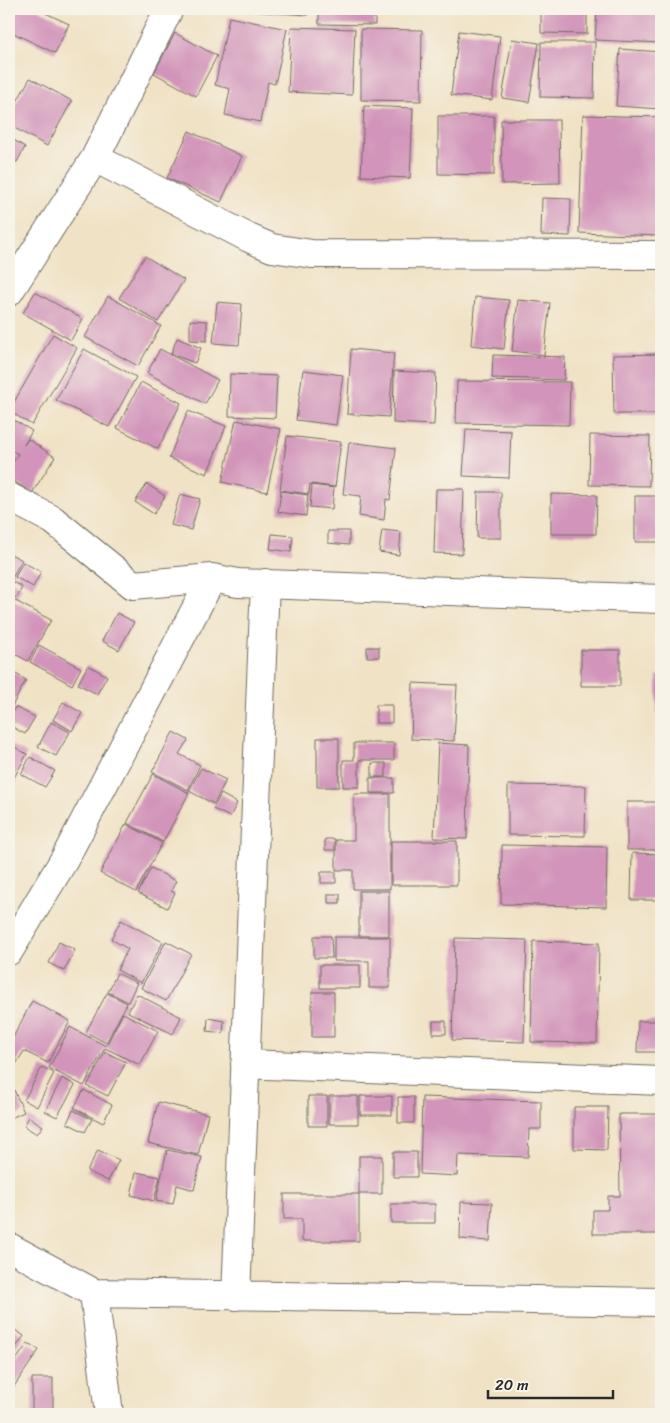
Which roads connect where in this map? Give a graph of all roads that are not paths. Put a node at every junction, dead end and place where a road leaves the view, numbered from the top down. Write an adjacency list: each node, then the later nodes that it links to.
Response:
1 (168, 9): 2 (street)
2 (95, 158): 3 (street); 4 (street)
3 (661, 256)
4 (9, 292)
5 (9, 497): 6 (street)
6 (212, 578): 7 (street); 9 (street)
7 (265, 582): 8 (street); 10 (street)
8 (661, 599)
9 (9, 951)
10 (246, 1064): 11 (street); 14 (street)
11 (661, 1081)
12 (9, 1247): 13 (street)
13 (94, 1293): 14 (street); 16 (street)
14 (236, 1296): 15 (street)
15 (661, 1302)
16 (109, 1414)

